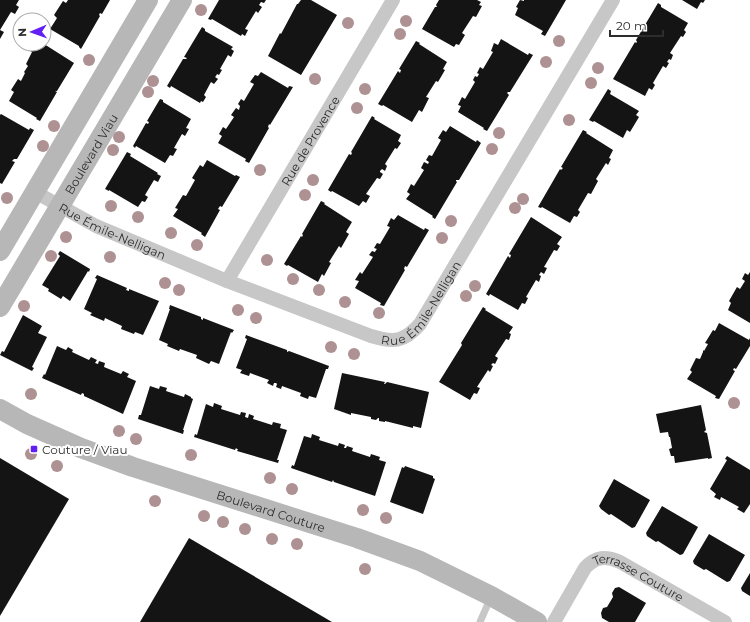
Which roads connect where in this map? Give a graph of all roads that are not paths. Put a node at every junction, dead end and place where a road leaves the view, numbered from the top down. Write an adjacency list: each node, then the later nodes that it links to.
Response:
1 (148, 0): 5 (main road)
2 (182, 0): 6 (main road, Boulevard Viau)
3 (393, 0): 8 (street, Rue de Provence)
4 (613, 0): 8 (street, Rue Émile-Nelligan)
5 (35, 192): 6 (street, Rue Émile-Nelligan); 7 (main road)
6 (60, 207): 8 (street, Rue Émile-Nelligan); 9 (main road, Boulevard Viau)
7 (0, 251)
8 (227, 281)
9 (0, 307)
10 (0, 409): 11 (main road, Boulevard Couture)
11 (491, 596): 12 (lane); 13 (main road, Boulevard Couture)
12 (480, 622)
13 (537, 622)
14 (554, 622): 15 (street, Terrasse Couture)
15 (725, 622)

